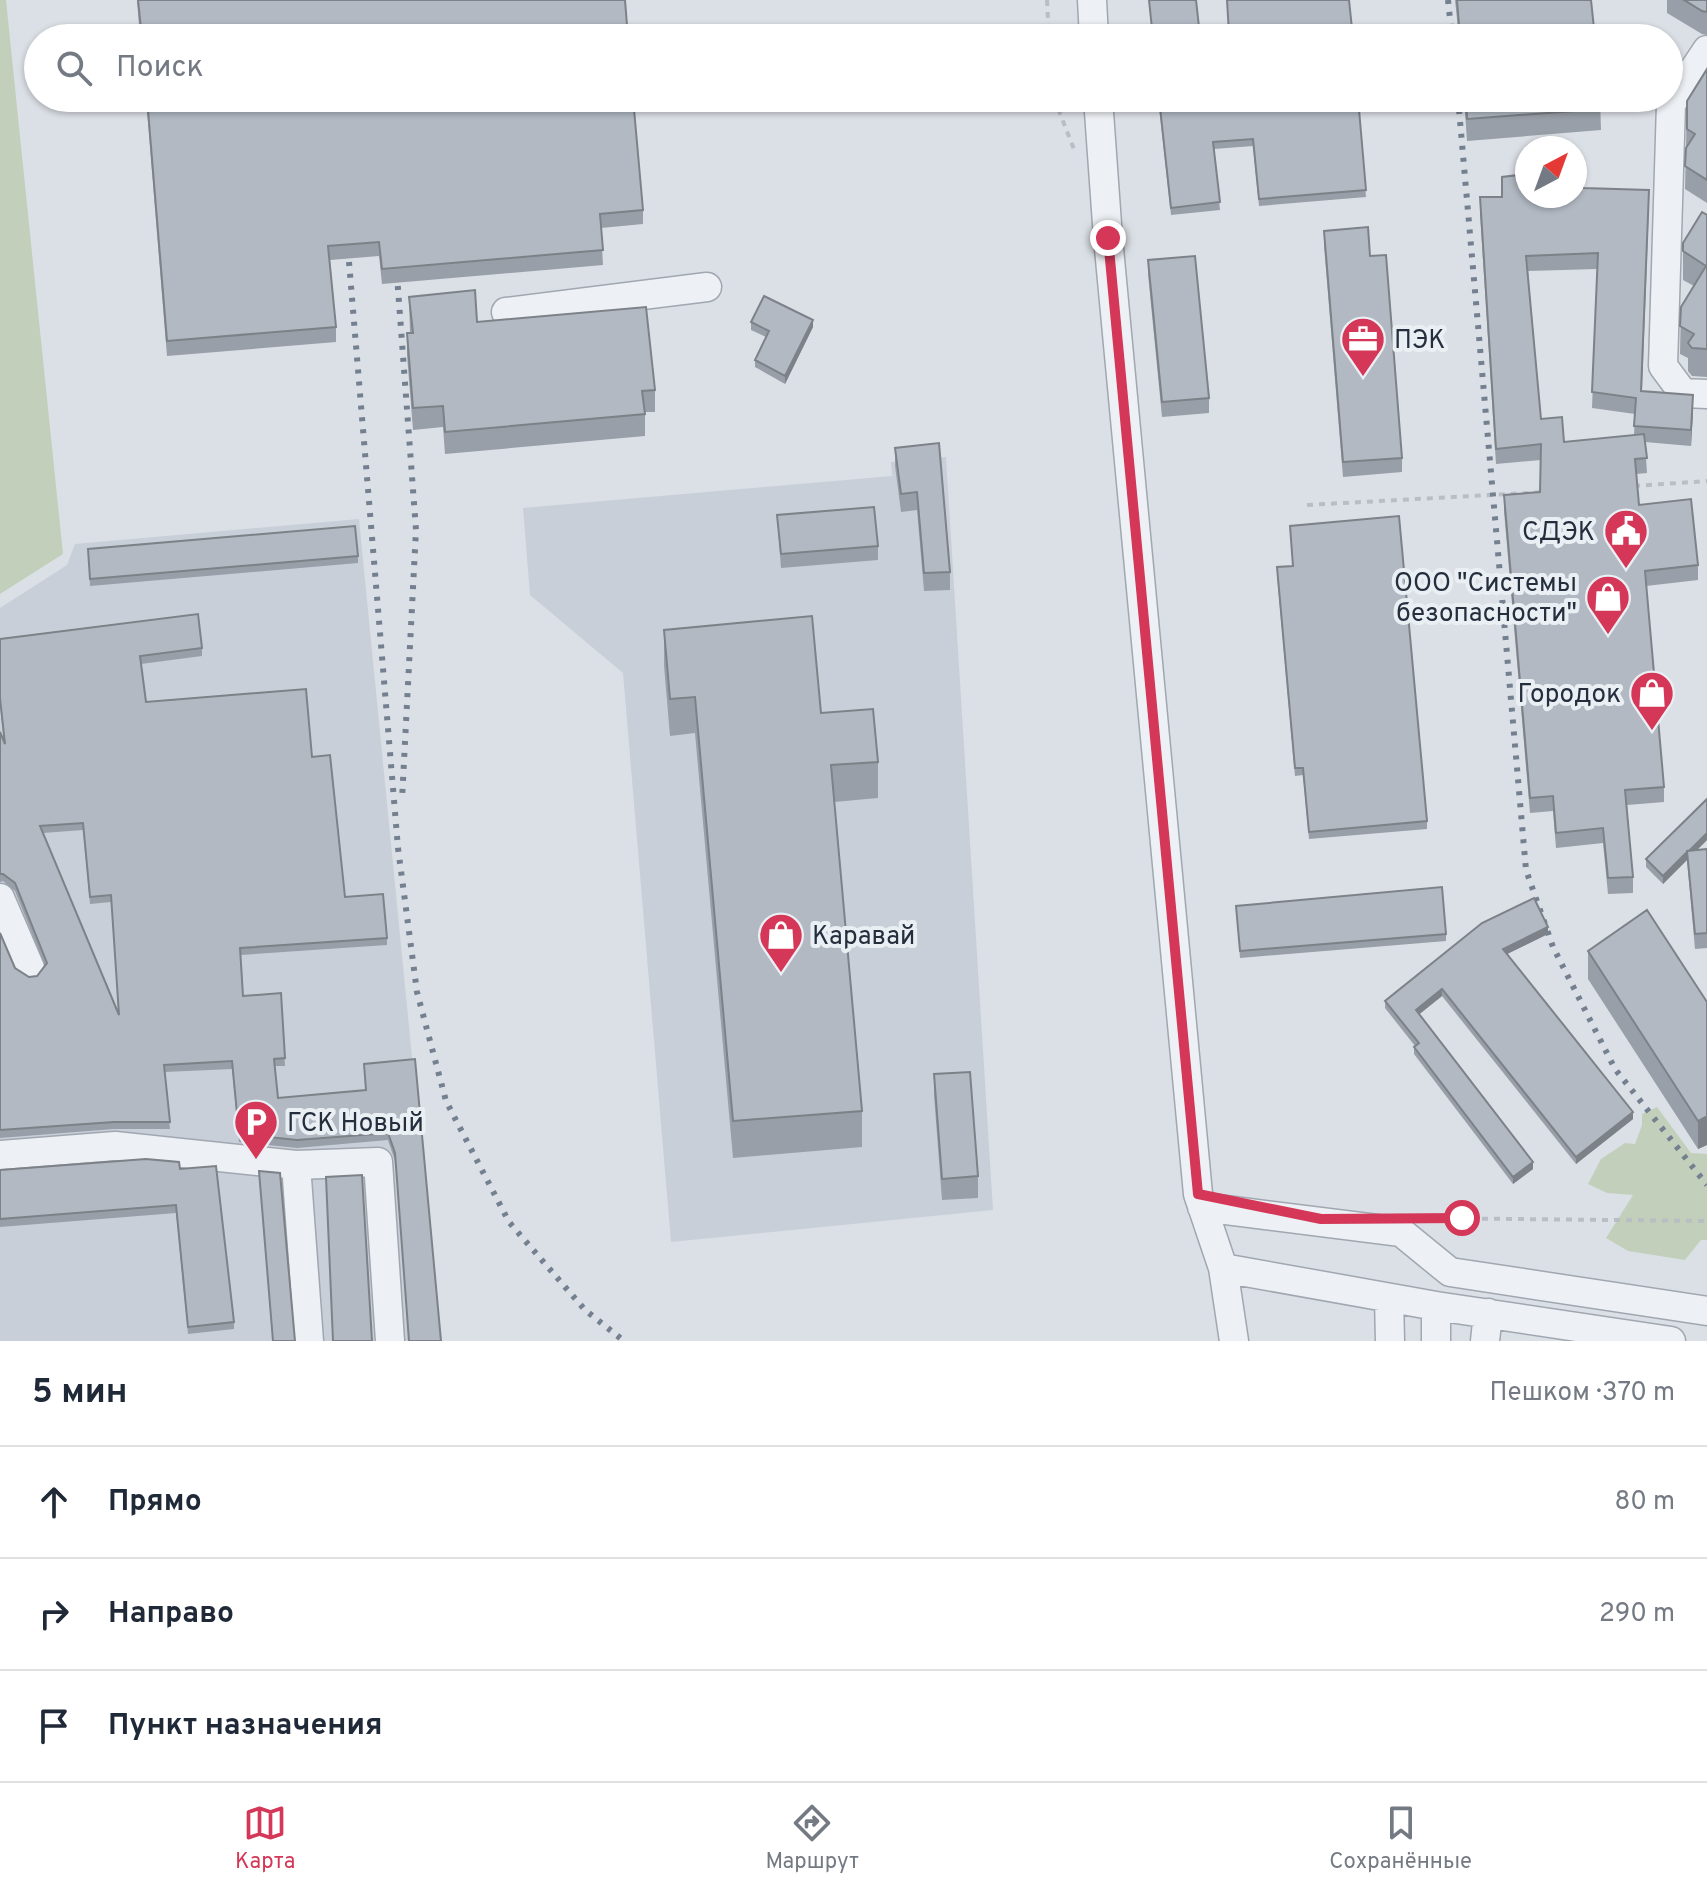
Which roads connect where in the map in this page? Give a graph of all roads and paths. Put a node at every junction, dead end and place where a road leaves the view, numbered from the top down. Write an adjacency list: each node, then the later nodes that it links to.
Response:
1 (1047, 0): 3 (path)
2 (1092, 0): 4 (street)
3 (1048, 24)
4 (1093, 24)
5 (1707, 50): 6 (street)
6 (1683, 86)
7 (1099, 112): 20 (street)
8 (1671, 112): 11 (street)
9 (707, 287): 10 (street)
10 (506, 312)
11 (1707, 394)
12 (1707, 481): 13 (path)
13 (1630, 486)
14 (1553, 491): 15 (path)
15 (1307, 505)
16 (0, 898): 17 (street)
17 (30, 968)
18 (0, 1155): 19 (street)
19 (296, 1165): 29 (street); 30 (street)
20 (1202, 1207): 23 (street); 26 (street)
21 (1415, 1218): 22 (path)
22 (1707, 1221)
23 (1223, 1268): 24 (street); 31 (street)
24 (1389, 1298): 25 (street); 32 (street)
25 (1436, 1306): 27 (street); 33 (street)
26 (1707, 1311)
27 (1488, 1313): 28 (street); 34 (street)
28 (1535, 1330): 35 (street)
29 (309, 1341)
30 (390, 1341)
31 (1234, 1341)
32 (1390, 1341)
33 (1436, 1341)
34 (1485, 1341)
35 (1671, 1341)

